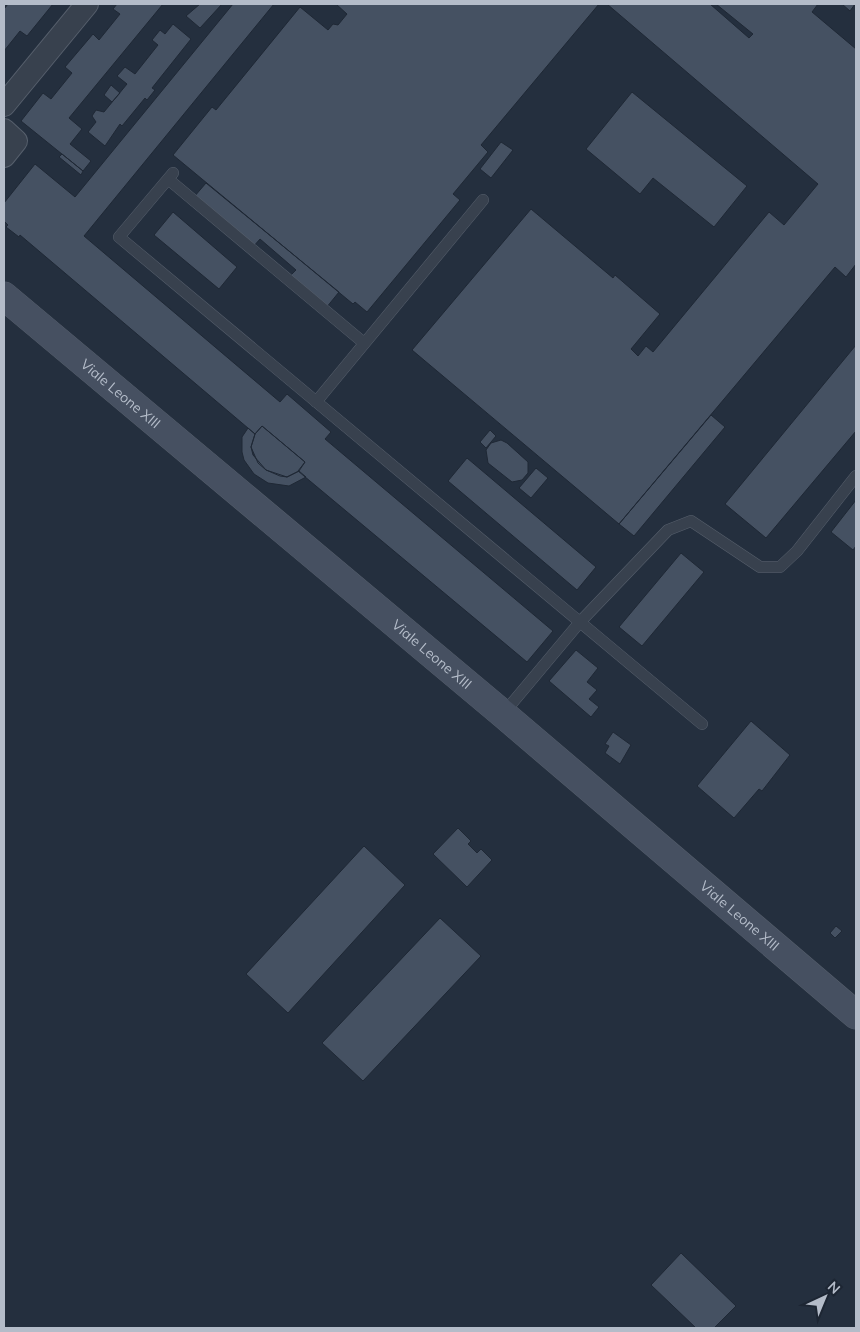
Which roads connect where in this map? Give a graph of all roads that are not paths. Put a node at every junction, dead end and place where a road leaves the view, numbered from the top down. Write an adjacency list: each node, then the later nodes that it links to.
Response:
1 (87, 4): 2 (street)
2 (4, 104)
3 (4, 130): 4 (street)
4 (4, 156)
5 (483, 200): 7 (lane)
6 (4, 296): 11 (street, Viale Leone XIII)
7 (364, 343): 8 (lane); 8 (lane)
8 (316, 402): 10 (lane)
9 (856, 476): 10 (lane)
10 (580, 622): 11 (lane); 12 (lane)
11 (503, 714): 13 (street, Viale Leone XIII)
12 (702, 724)
13 (856, 1015)

